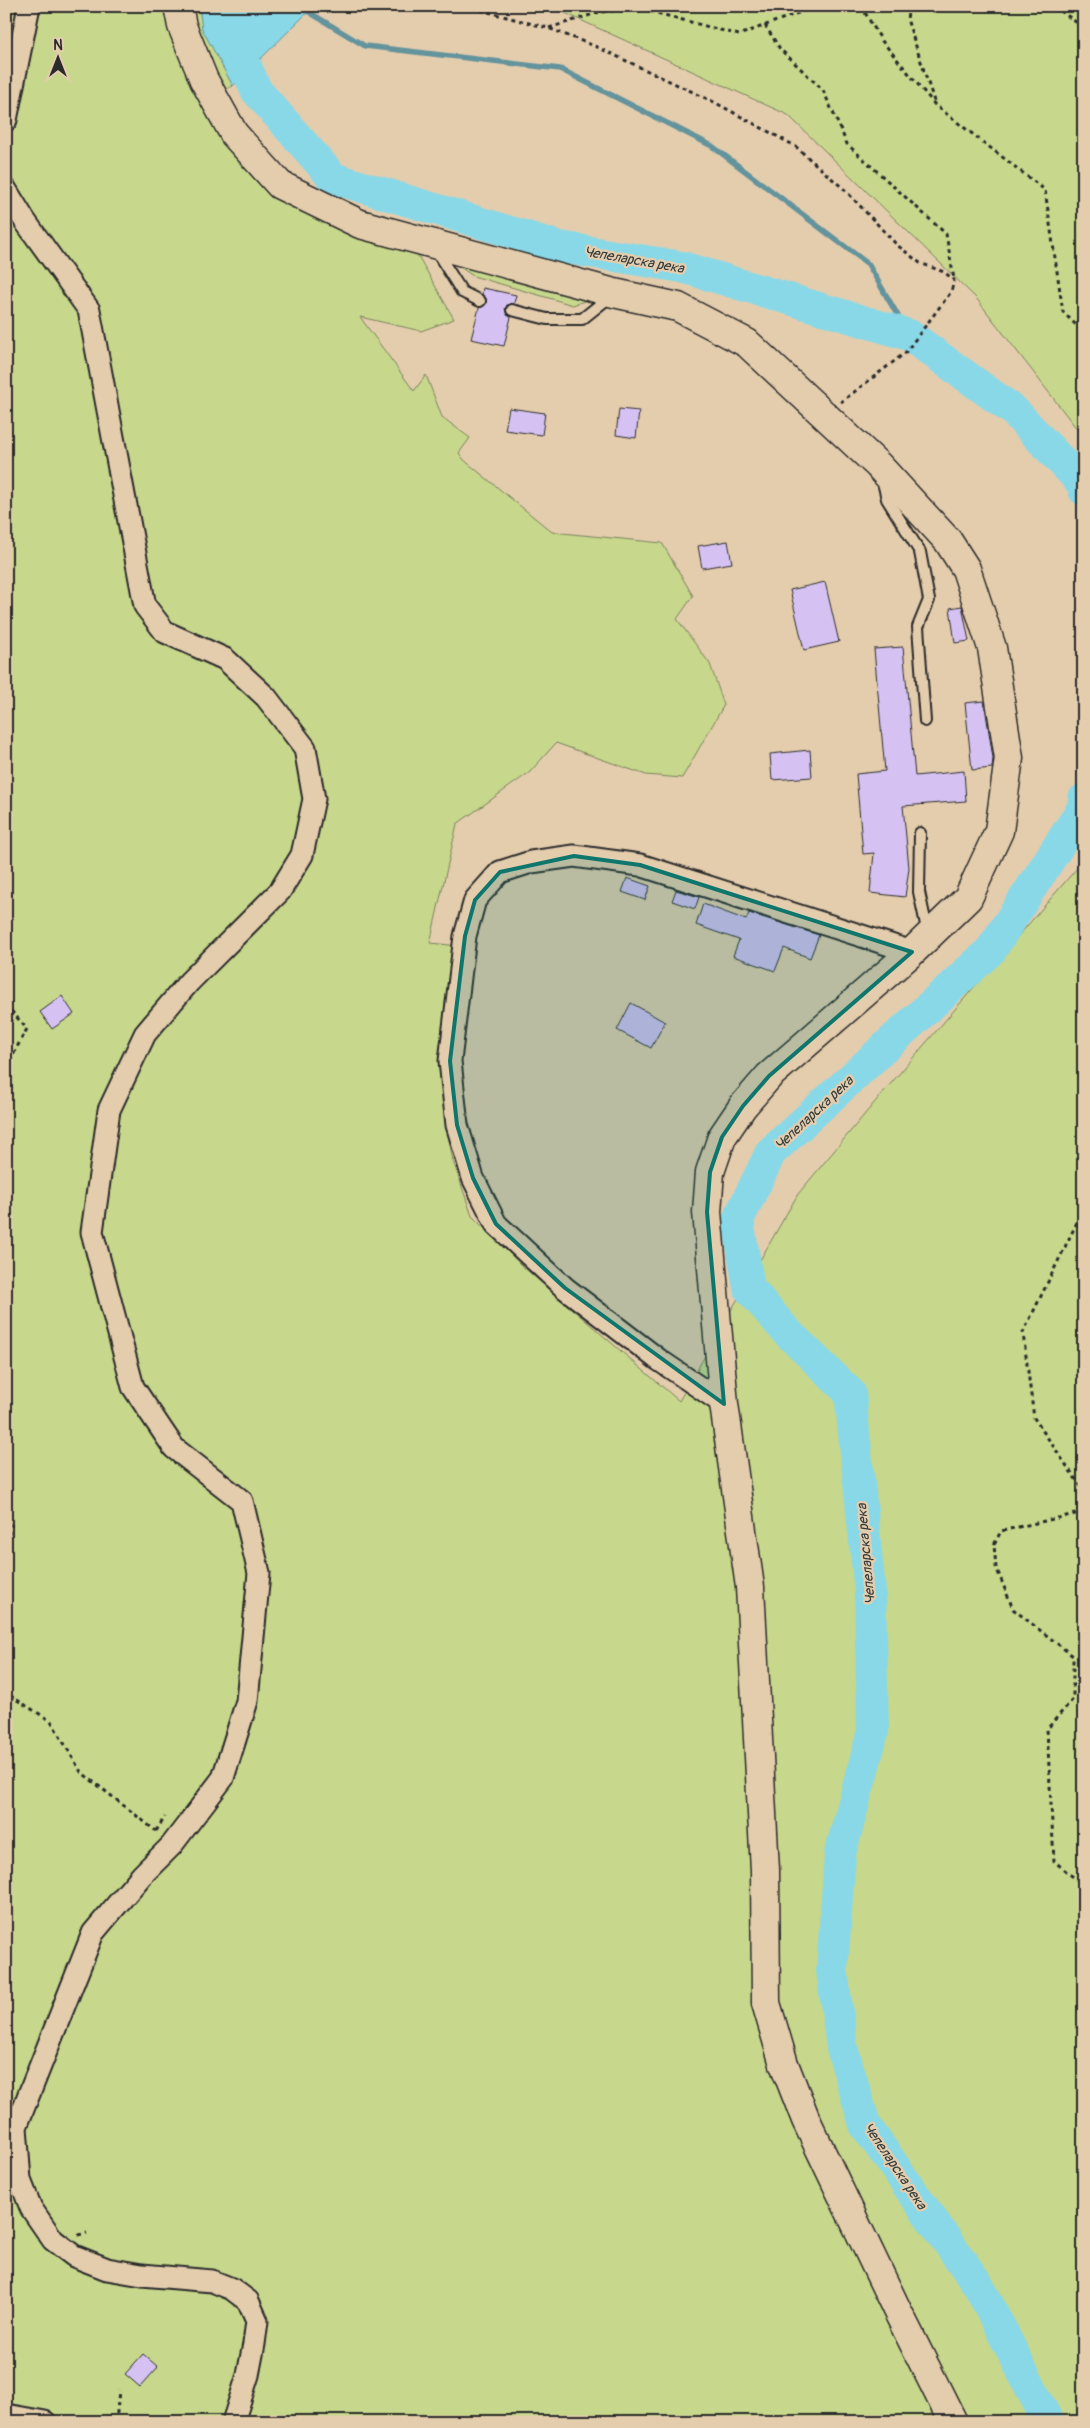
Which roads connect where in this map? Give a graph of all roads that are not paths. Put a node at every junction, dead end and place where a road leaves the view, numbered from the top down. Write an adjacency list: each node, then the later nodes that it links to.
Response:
1 (29, 6): 3 (street)
2 (178, 6): 5 (main road)
3 (6, 120)
4 (6, 190): 16 (street)
5 (433, 246): 6 (main road); 7 (lane)
6 (614, 293): 8 (lane); 9 (main road)
7 (480, 301)
8 (512, 310)
9 (878, 465): 10 (lane); 12 (main road)
10 (925, 721)
11 (920, 833): 12 (lane)
12 (920, 944): 13 (main road); 13 (street)
13 (724, 1404): 17 (main road)
14 (6, 2415): 15 (street)
15 (45, 2422)
16 (233, 2422)
17 (953, 2422)

